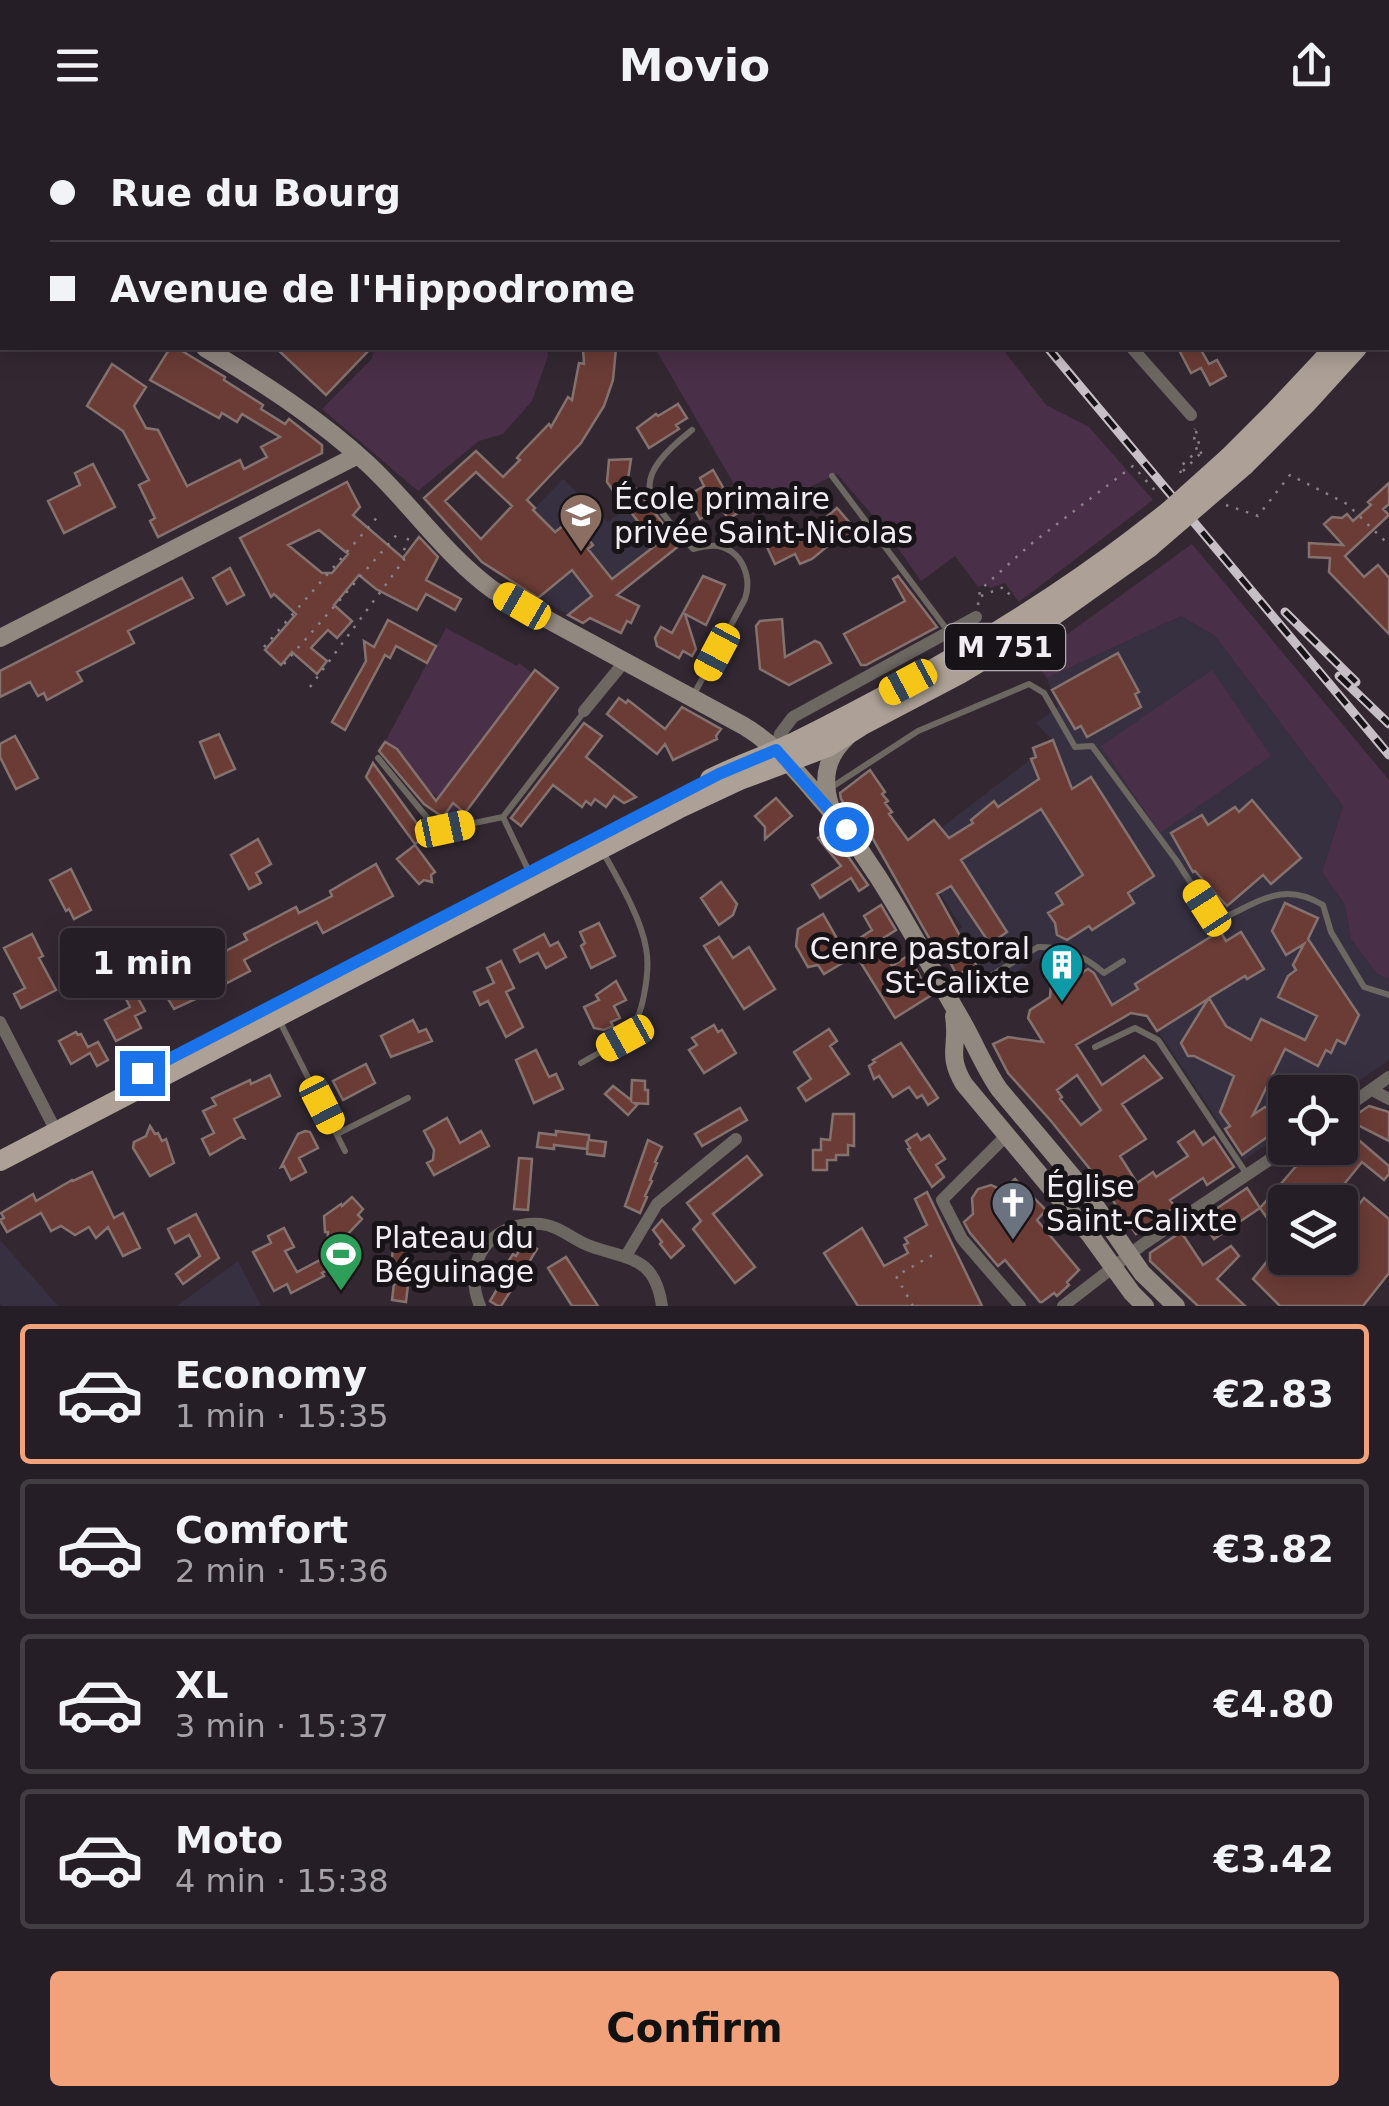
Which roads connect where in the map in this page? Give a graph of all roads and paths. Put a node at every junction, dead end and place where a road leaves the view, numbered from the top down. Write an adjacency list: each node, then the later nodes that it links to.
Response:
1 (208, 350): 8 (street)
2 (1134, 350): 5 (street)
3 (1332, 350): 10 (main road, M 751)
4 (1354, 350): 10 (main road, M 751)
5 (1193, 422): 9 (path)
6 (692, 430): 29 (lane)
7 (1198, 435): 9 (path)
8 (358, 455): 24 (street); 26 (street)
9 (1202, 457): 11 (path)
10 (1236, 462): 14 (main road, M 751, bridge); 18 (main road, M 751, bridge)
11 (1188, 471)
12 (832, 476): 23 (lane)
13 (1226, 505): 19 (path)
14 (1169, 511): 18 (main road, M 751, bridge); 20 (path)
15 (380, 514): 25 (path)
16 (412, 530): 28 (path)
17 (400, 531): 27 (path)
18 (1144, 542): 22 (main road, M 751); 31 (main road, M 751)
19 (1389, 545)
20 (979, 597): 21 (path); 22 (path)
21 (976, 616): 23 (street)
22 (1025, 616): 32 (main road, M 751)
23 (948, 632): 32 (street)
24 (0, 638)
25 (264, 647)
26 (625, 662): 29 (street); 30 (street)
27 (284, 664)
28 (310, 687)
29 (692, 697): 32 (street)
30 (584, 712): 36 (lane)
31 (851, 733): 32 (main road, M 751); 34 (street)
32 (783, 756): 35 (street); 37 (main road, M 751); 38 (main road, M 751)
33 (378, 758): 36 (lane)
34 (826, 789): 35 (street); 40 (lane)
35 (834, 814): 41 (street)
36 (502, 817): 38 (lane)
37 (602, 849): 38 (main road, M 751); 45 (lane)
38 (532, 878): 42 (main road, M 751)
39 (1123, 961): 41 (lane)
40 (1389, 995)
41 (948, 1001): 53 (street); 61 (street)
42 (274, 1011): 51 (main road, M 751); 52 (lane)
43 (0, 1022): 51 (street)
44 (1096, 1047): 59 (lane)
45 (581, 1063)
46 (1389, 1077): 47 (street)
47 (1372, 1090): 49 (street); 50 (street)
48 (408, 1098): 52 (lane)
49 (1389, 1099)
50 (1358, 1100)
51 (53, 1126): 55 (main road, M 751); 57 (main road, M 751)
52 (337, 1134): 56 (lane)
53 (1006, 1136): 63 (street); 67 (street)
54 (736, 1138): 62 (street)
55 (0, 1147)
56 (346, 1152)
57 (0, 1160)
58 (1268, 1160): 59 (street)
59 (1247, 1174): 61 (street)
60 (936, 1253): 66 (path)
61 (1130, 1254): 63 (street); 70 (street)
62 (626, 1256): 64 (street); 65 (street)
63 (1113, 1267): 68 (street); 69 (street)
64 (480, 1306)
65 (662, 1306)
66 (912, 1306)
67 (1020, 1306)
68 (1063, 1306)
69 (1145, 1306)
70 (1176, 1306)

